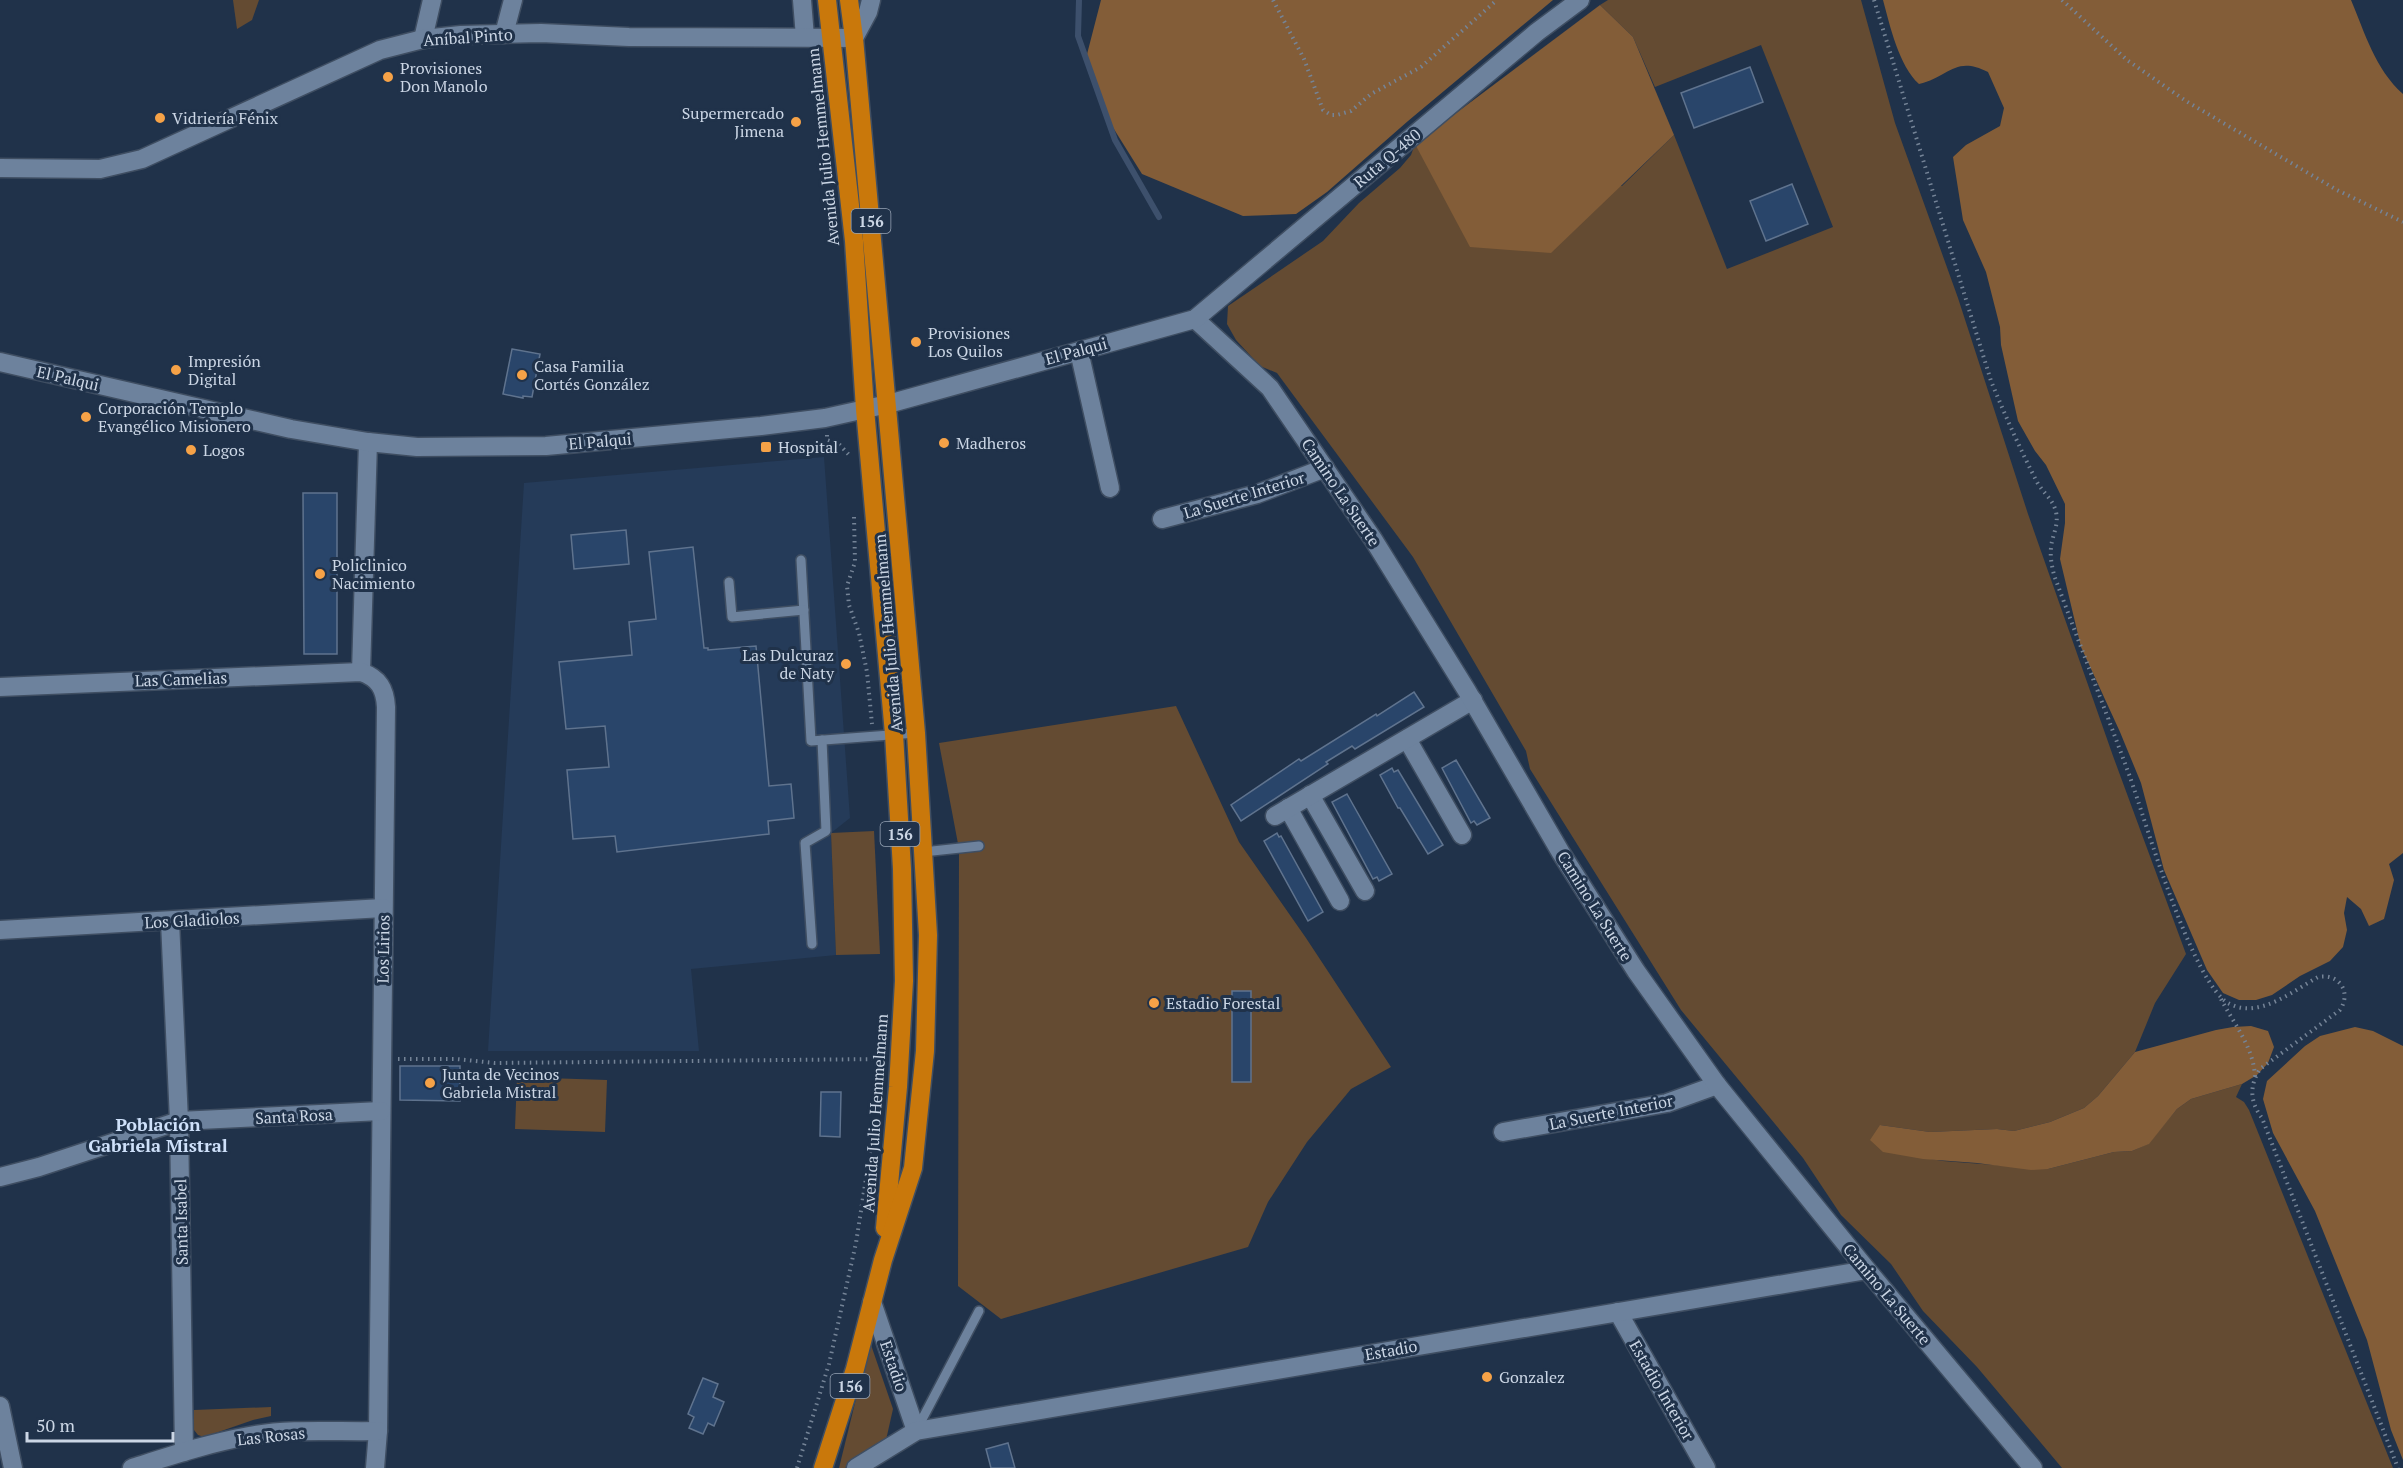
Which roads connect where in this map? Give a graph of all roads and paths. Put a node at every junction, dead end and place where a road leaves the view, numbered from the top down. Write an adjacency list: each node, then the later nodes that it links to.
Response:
1 (432, 0): 16 (street)
2 (513, 0): 12 (street)
3 (802, 0): 13 (street)
4 (827, 0): 14 (highway, Avenida Julio Hemmelmann / 156)
5 (849, 0): 15 (highway, Avenida Julio Hemmelmann / 156)
6 (871, 0): 15 (street)
7 (1273, 0): 8 (path)
8 (1497, 0)
9 (1580, 0): 19 (street, Ruta Q-480)
10 (1874, 0): 52 (path)
11 (2062, 0): 18 (path)
12 (504, 34): 13 (street, Aníbal Pinto); 16 (street, Aníbal Pinto)
13 (805, 37): 14 (street, Aníbal Pinto)
14 (831, 38): 15 (street, Aníbal Pinto); 23 (highway, Avenida Julio Hemmelmann / 156)
15 (854, 38): 22 (highway, Avenida Julio Hemmelmann / 156)
16 (423, 39): 17 (street, Aníbal Pinto)
17 (0, 168)
18 (2403, 222)
19 (1195, 319): 20 (street, El Palqui); 27 (street, Camino La Suerte)
20 (1079, 351): 22 (street, El Palqui); 28 (street)
21 (0, 362): 25 (street, El Palqui)
22 (888, 404): 23 (street, El Palqui); 37 (highway, Avenida Julio Hemmelmann / 156)
23 (865, 409): 24 (street, El Palqui); 38 (highway, Avenida Julio Hemmelmann / 156)
24 (825, 418): 25 (street, El Palqui); 26 (path)
25 (368, 442): 34 (street)
26 (851, 462)
27 (1325, 468): 30 (street, La Suerte Interior); 36 (street, Camino La Suerte)
28 (1110, 488)
29 (854, 515): 39 (path)
30 (1162, 519)
31 (801, 560): 33 (lane)
32 (729, 582): 33 (lane)
33 (804, 610): 41 (lane)
34 (362, 672): 35 (street, Las Camelias); 48 (street, Los Lirios)
35 (0, 687)
36 (1473, 700): 40 (street); 58 (street, Camino La Suerte)
37 (916, 733): 38 (lane); 45 (highway, Avenida Julio Hemmelmann / 156)
38 (894, 734): 39 (lane); 64 (highway, Avenida Julio Hemmelmann / 156)
39 (873, 735): 41 (lane)
40 (1407, 739): 42 (street); 43 (street)
41 (822, 740): 51 (lane)
42 (1310, 795): 46 (street); 47 (street)
43 (1462, 835)
44 (980, 846): 45 (lane)
45 (923, 852): 64 (highway, Avenida Julio Hemmelmann / 156)
46 (1365, 891)
47 (1340, 901)
48 (383, 909): 49 (street, Los Gladiolos); 54 (street, Los Lirios)
49 (170, 921): 50 (street, Los Gladiolos); 60 (street, Santa Isabel)
50 (0, 930)
51 (812, 944)
52 (2221, 999): 57 (path); 57 (path)
53 (882, 1048): 55 (path)
54 (382, 1059): 55 (path); 59 (street, Los Lirios)
55 (881, 1059): 56 (path)
56 (881, 1067)
57 (2255, 1077): 81 (path)
58 (1717, 1085): 62 (street, La Suerte Interior); 65 (street, Camino La Suerte)
59 (381, 1112): 60 (street, Santa Rosa); 70 (street, Los Lirios)
60 (179, 1121): 63 (street, Santa Rosa); 72 (street, Santa Isabel)
61 (873, 1131): 76 (path)
62 (1503, 1132)
63 (0, 1177)
64 (883, 1260): 66 (highway, Avenida Julio Hemmelmann / 156)
65 (1867, 1270): 68 (street, Estadio); 80 (street, Camino La Suerte)
66 (872, 1302): 71 (street, Estadio); 77 (highway, Avenida Julio Hemmelmann / 156)
67 (979, 1311): 71 (lane)
68 (1618, 1312): 71 (street, Estadio); 79 (street, Estadio Interior)
69 (0, 1406): 73 (street)
70 (378, 1431): 72 (street, Las Rosas); 75 (street, Los Lirios)
71 (916, 1431): 78 (street, Estadio)
72 (184, 1452): 74 (street, Las Rosas)
73 (13, 1468)
74 (132, 1468)
75 (375, 1468)
76 (797, 1468)
77 (823, 1468)
78 (856, 1468)
79 (1706, 1468)
80 (2033, 1468)
81 (2398, 1468)

